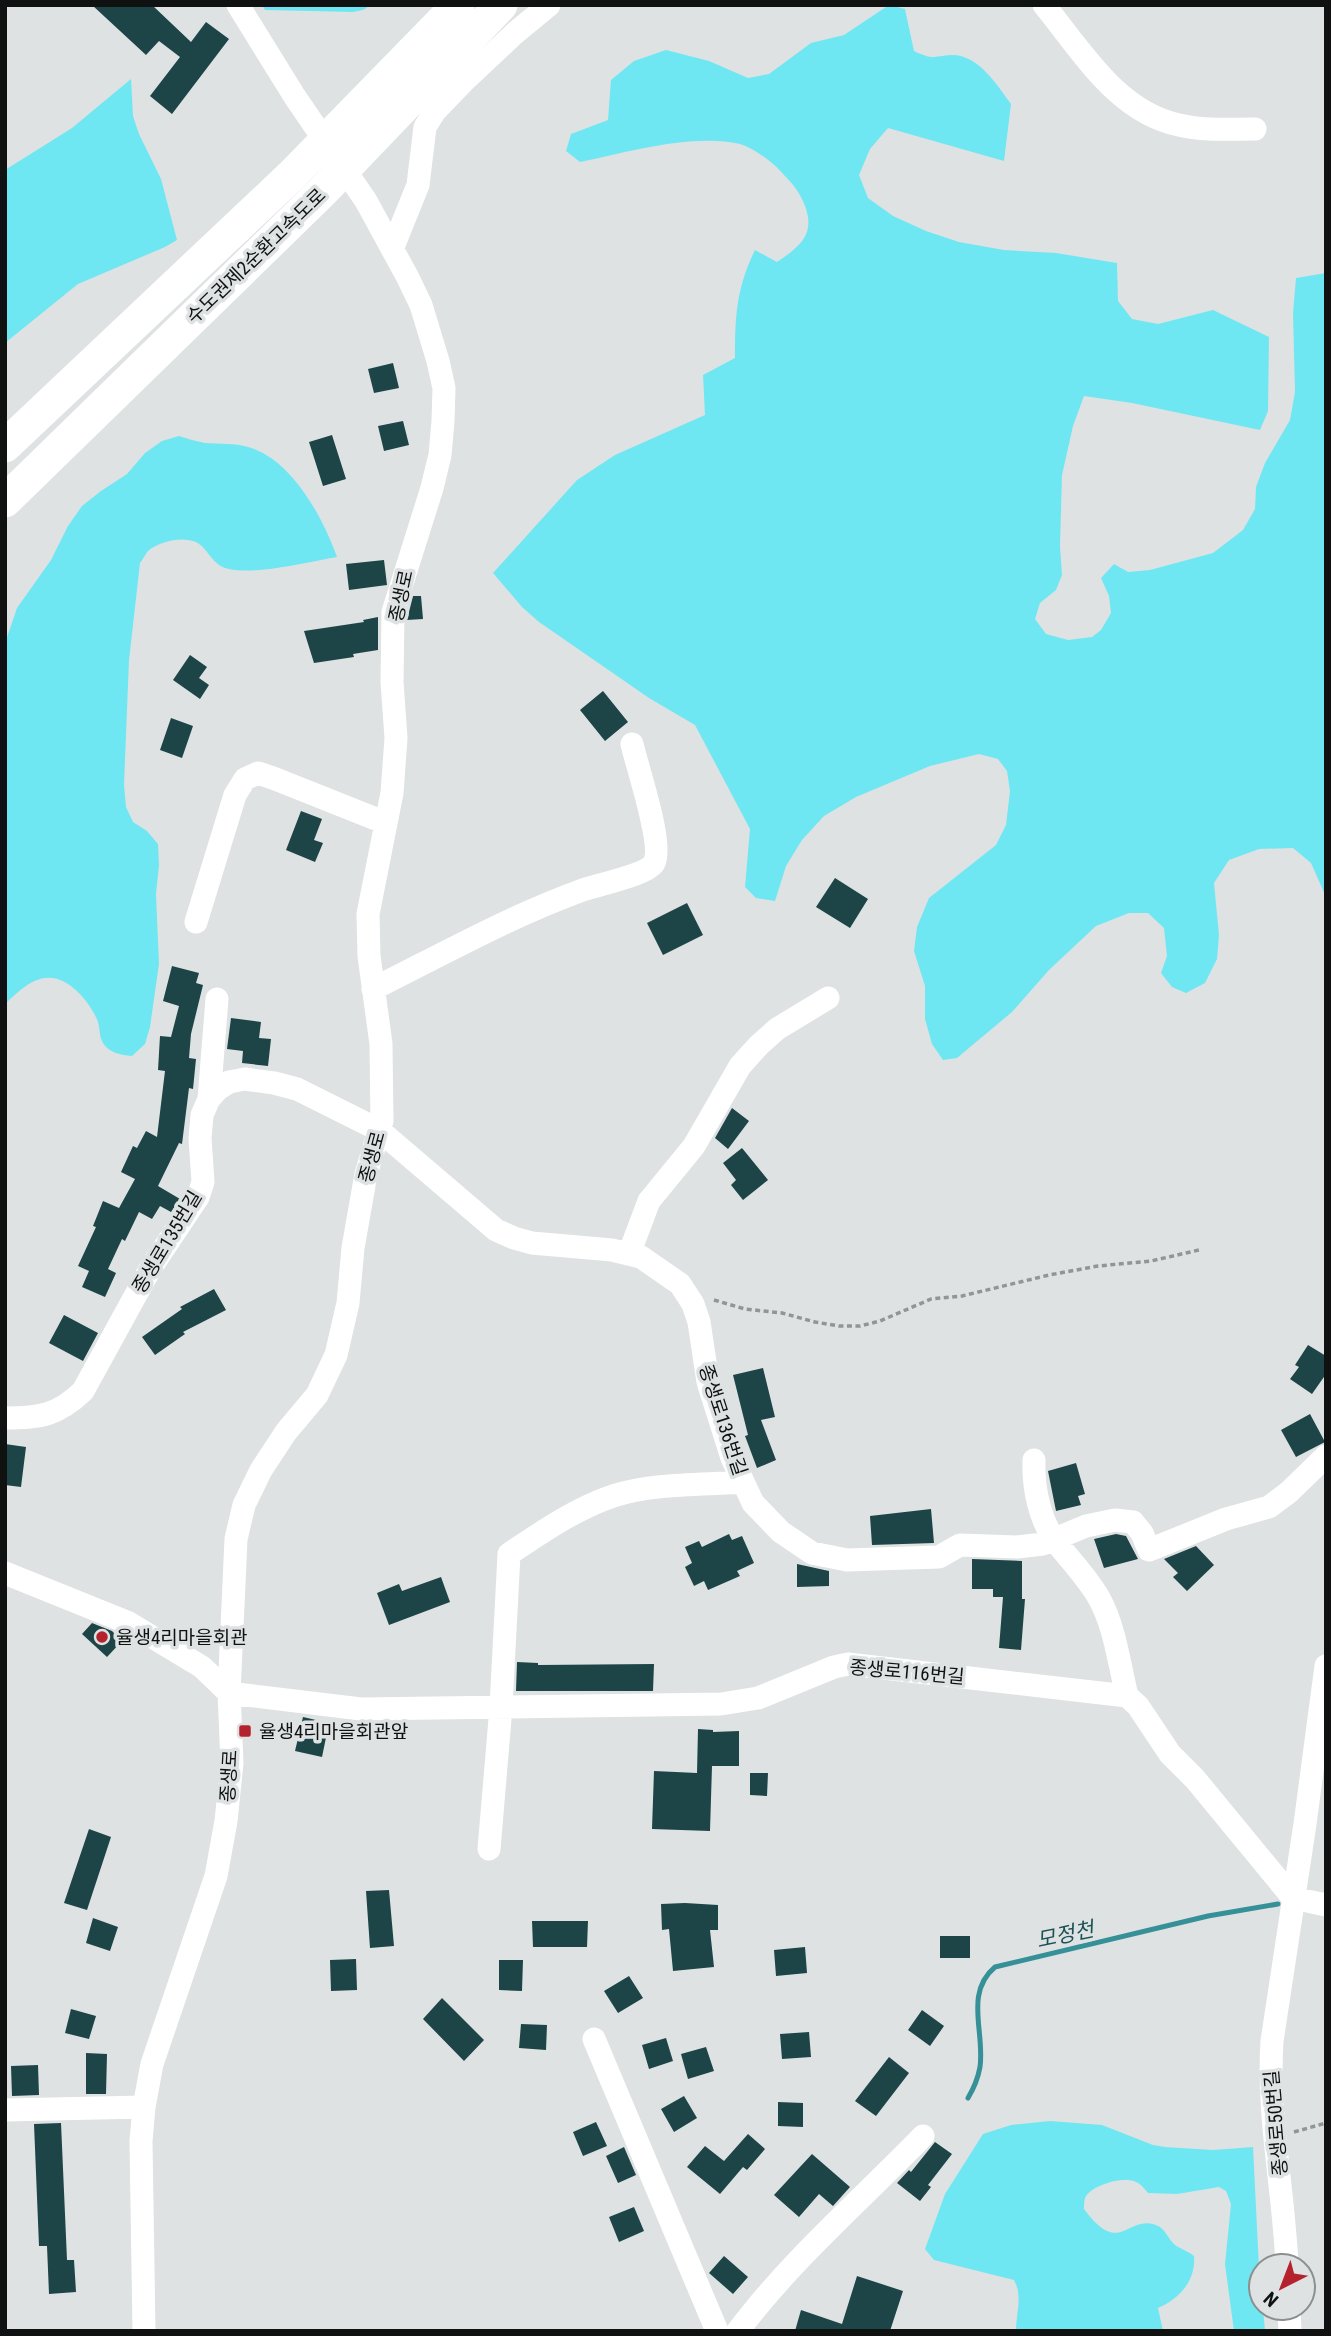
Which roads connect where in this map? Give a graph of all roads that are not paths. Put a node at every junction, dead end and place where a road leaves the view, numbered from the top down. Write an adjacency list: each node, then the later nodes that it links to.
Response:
1 (239, 5): 8 (street, 종생로)
2 (458, 5): 6 (highway, 수도권제2순환고속도로)
3 (501, 5): 6 (highway, 수도권제2순환고속도로)
4 (549, 5): 8 (street)
5 (1044, 5): 7 (street)
6 (368, 122): 9 (highway, 수도권제2순환고속도로); 10 (highway, 수도권제2순환고속도로)
7 (1255, 129)
8 (393, 247): 12 (street, 종생로)
9 (5, 446)
10 (5, 501)
11 (632, 744): 14 (street)
12 (386, 823): 13 (street); 14 (street, 종생로)
13 (196, 922)
14 (373, 989): 18 (street, 종생로)
15 (828, 998): 19 (street)
16 (217, 999): 17 (street, 종생로135번길)
17 (209, 1099): 18 (street); 20 (street, 종생로135번길)
18 (379, 1130): 19 (street, 종생로136번길); 27 (street, 종생로)
19 (629, 1254): 23 (street, 종생로136번길)
20 (5, 1418)
21 (1326, 1456): 24 (street, 종생로136번길)
22 (1034, 1460): 24 (street)
23 (743, 1482): 24 (street, 종생로136번길); 29 (street)
24 (1054, 1539): 28 (street)
25 (5, 1573): 27 (street)
26 (1326, 1666): 31 (street, 종생로50번길)
27 (229, 1693): 29 (street, 종생로116번길); 34 (street, 종생로)
28 (1127, 1696): 29 (street, 종생로116번길); 31 (street)
29 (501, 1707): 30 (street)
30 (489, 1849)
31 (1293, 1898): 32 (street); 37 (street, 종생로50번길)
32 (1326, 1905)
33 (594, 2039): 39 (street)
34 (144, 2107): 35 (street); 38 (street, 종생로)
35 (5, 2110)
36 (923, 2136): 40 (street)
37 (1286, 2252)
38 (144, 2331)
39 (717, 2331)
40 (738, 2331)

